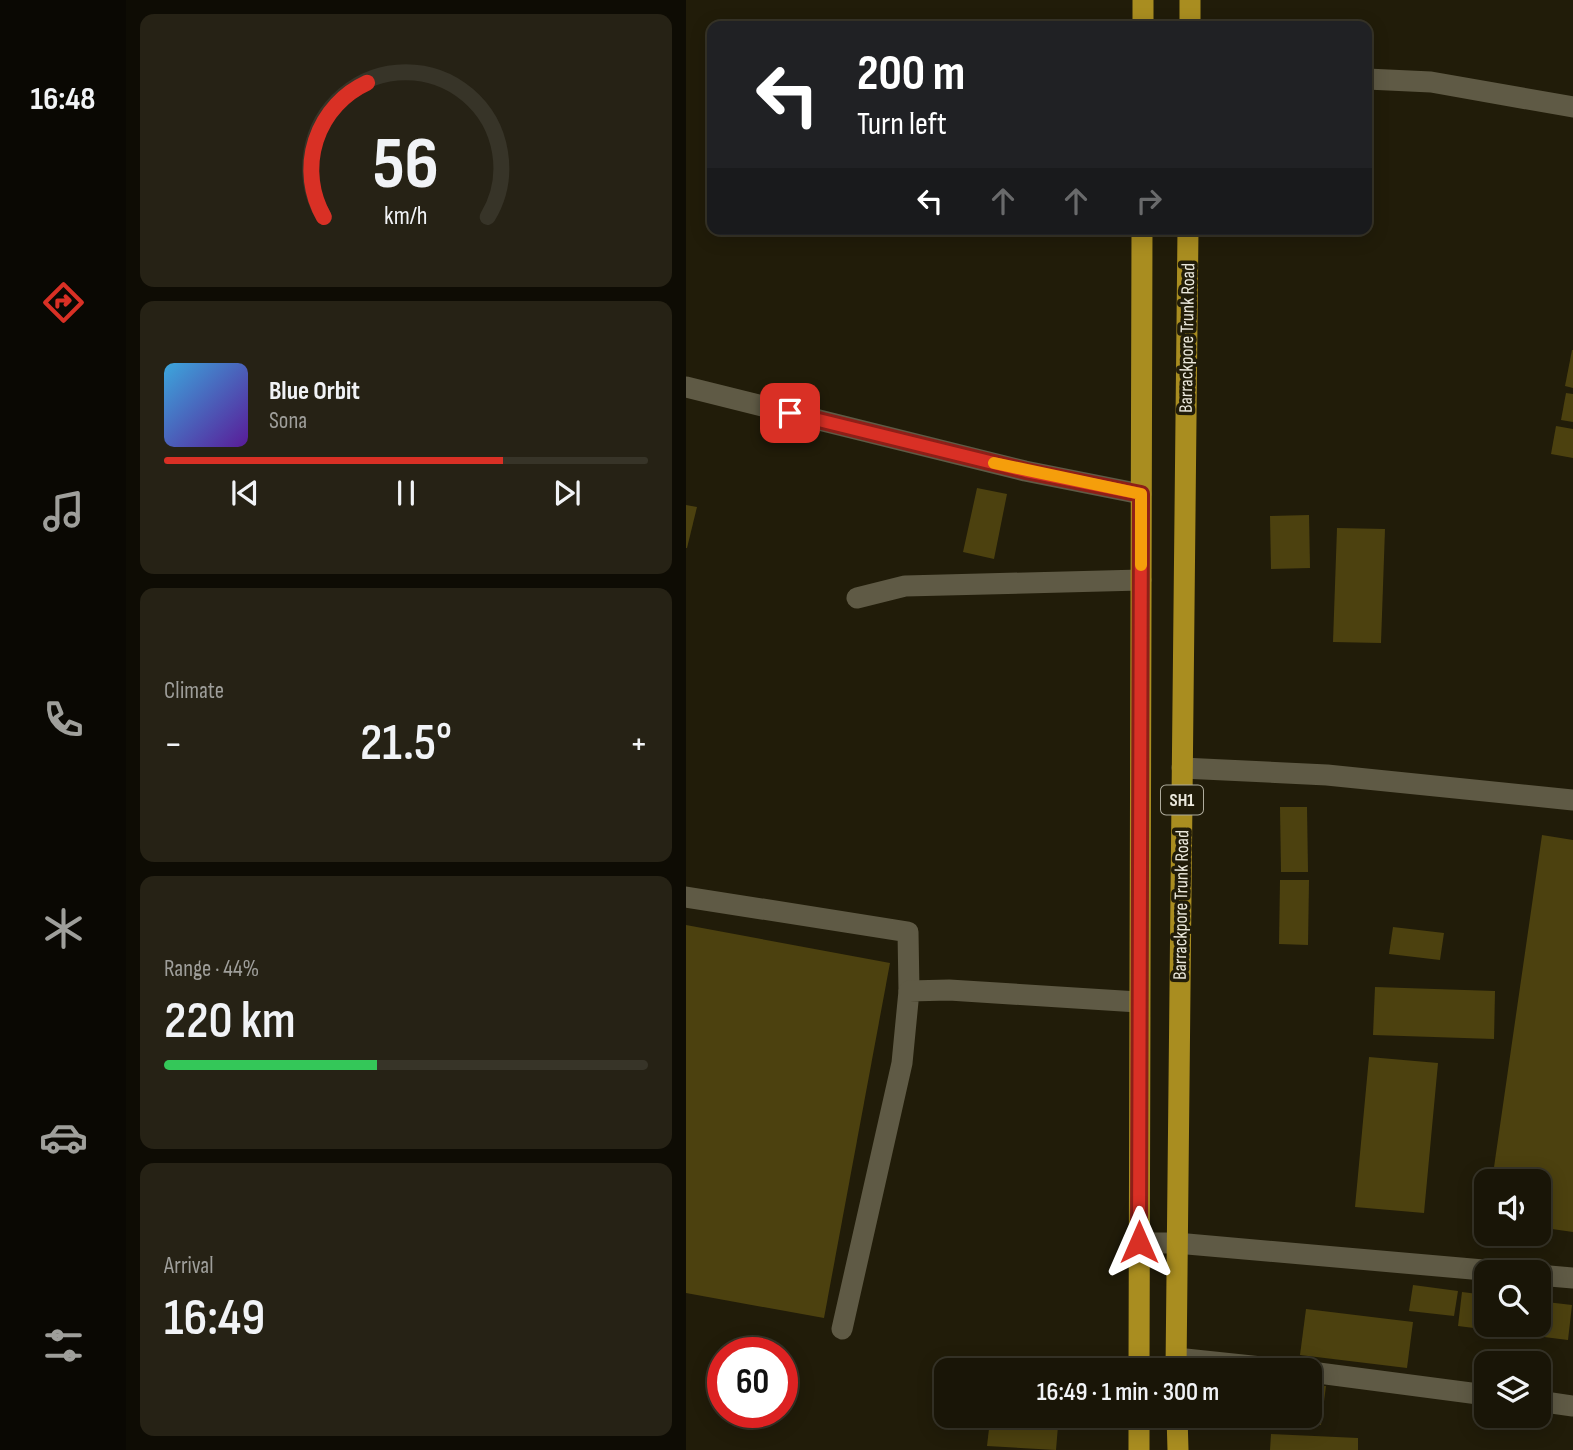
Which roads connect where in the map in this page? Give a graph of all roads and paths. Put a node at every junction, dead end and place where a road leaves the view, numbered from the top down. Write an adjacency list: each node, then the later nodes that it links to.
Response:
1 (1143, 0): 3 (main road)
2 (1191, 0): 4 (main road)
3 (1143, 21)
4 (1190, 21)
5 (1372, 79): 6 (street)
6 (1573, 107)
7 (1142, 235): 10 (main road, Barrackpore Trunk Road / SH1)
8 (1188, 235): 13 (main road, Barrackpore Trunk Road / SH1)
9 (686, 387): 10 (street)
10 (1141, 494): 11 (main road, Barrackpore Trunk Road / SH1)
11 (1141, 580): 12 (street); 17 (main road, Barrackpore Trunk Road / SH1)
12 (857, 598)
13 (1182, 768): 14 (street); 19 (main road, Barrackpore Trunk Road / SH1)
14 (1573, 800)
15 (686, 897): 16 (street)
16 (909, 991): 17 (street); 23 (street)
17 (1138, 1002): 18 (main road, Barrackpore Trunk Road / SH1)
18 (1139, 1242): 19 (street); 24 (main road, Barrackpore Trunk Road / SH1)
19 (1176, 1243): 20 (street); 25 (main road, Barrackpore Trunk Road / SH1)
20 (1474, 1269)
21 (1551, 1276): 22 (street)
22 (1573, 1278)
23 (842, 1329)
24 (1139, 1358)
25 (1176, 1358)
26 (1322, 1373): 27 (street)
27 (1474, 1393)
28 (1551, 1403): 29 (street)
29 (1573, 1406)
30 (1139, 1428): 32 (main road)
31 (1177, 1428): 33 (main road)
32 (1139, 1450)
33 (1178, 1450)

